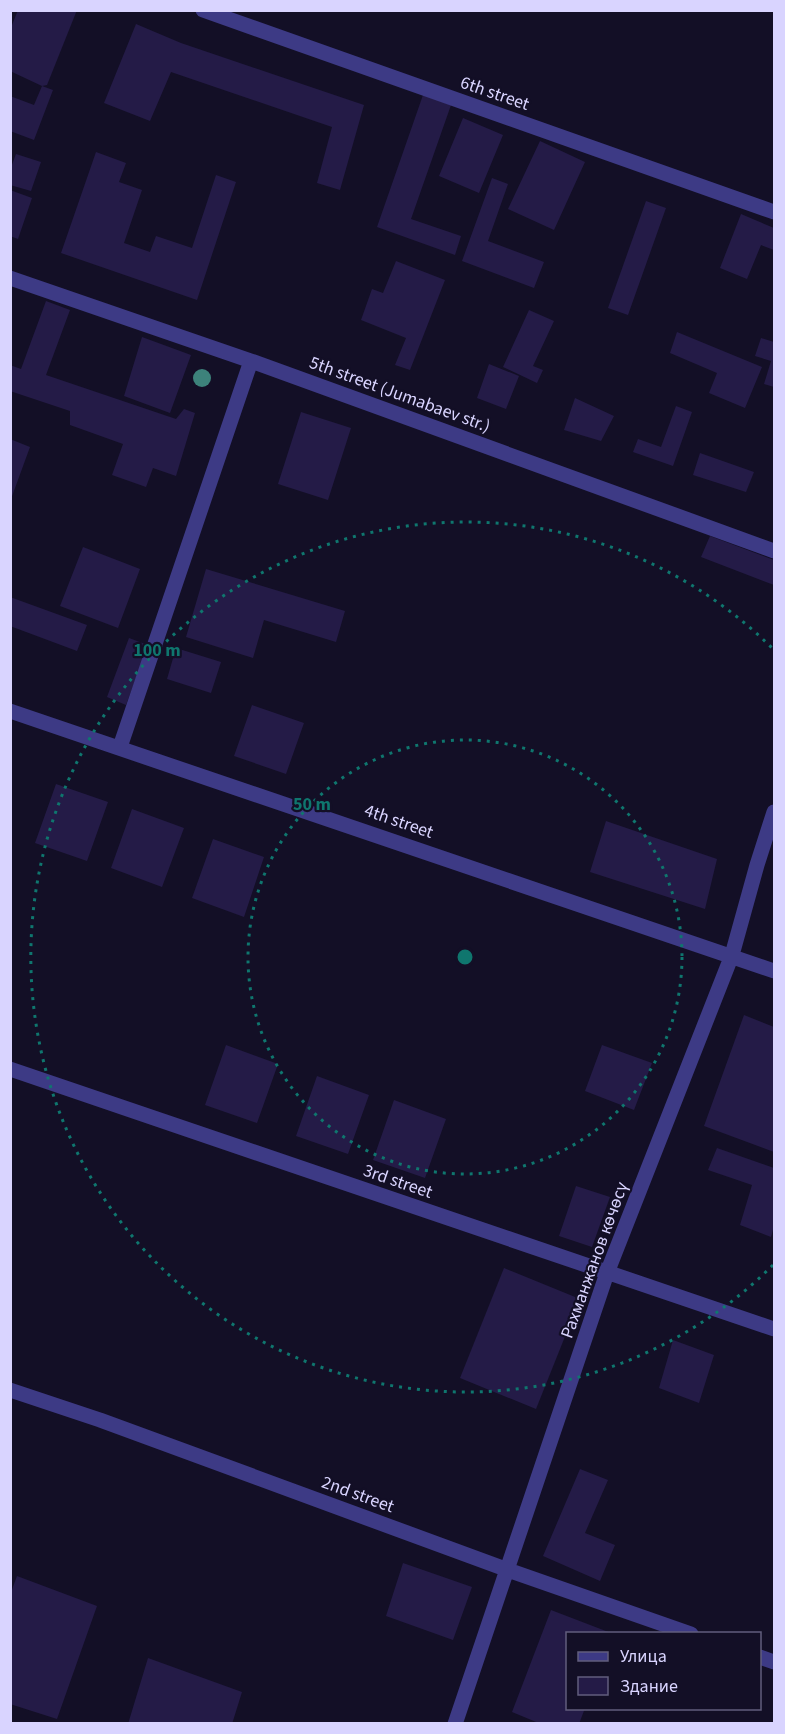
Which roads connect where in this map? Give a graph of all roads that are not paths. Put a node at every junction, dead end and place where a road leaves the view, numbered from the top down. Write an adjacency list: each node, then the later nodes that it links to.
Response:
1 (203, 10): 2 (street, 6th street)
2 (774, 213)
3 (10, 278): 4 (street, 5th street (Jumabaev str.))
4 (251, 361): 5 (street, 5th street (Jumabaev str.)); 7 (street)
5 (774, 551)
6 (10, 711): 7 (street, 4th street)
7 (120, 747): 9 (street, 4th street)
8 (774, 812): 9 (street, Рахманжанов көчөсү)
9 (732, 955): 10 (street, 4th street); 12 (street, Рахманжанов көчөсү)
10 (774, 971)
11 (10, 1069): 12 (street, 3rd street)
12 (607, 1273): 13 (street, 3rd street); 15 (street, Рахманжанов көчөсү)
13 (774, 1329)
14 (10, 1390): 15 (street, 2nd street)
15 (508, 1570): 16 (street, 2nd street); 17 (street, Рахманжанов көчөсү)
16 (685, 1632)
17 (455, 1724)

